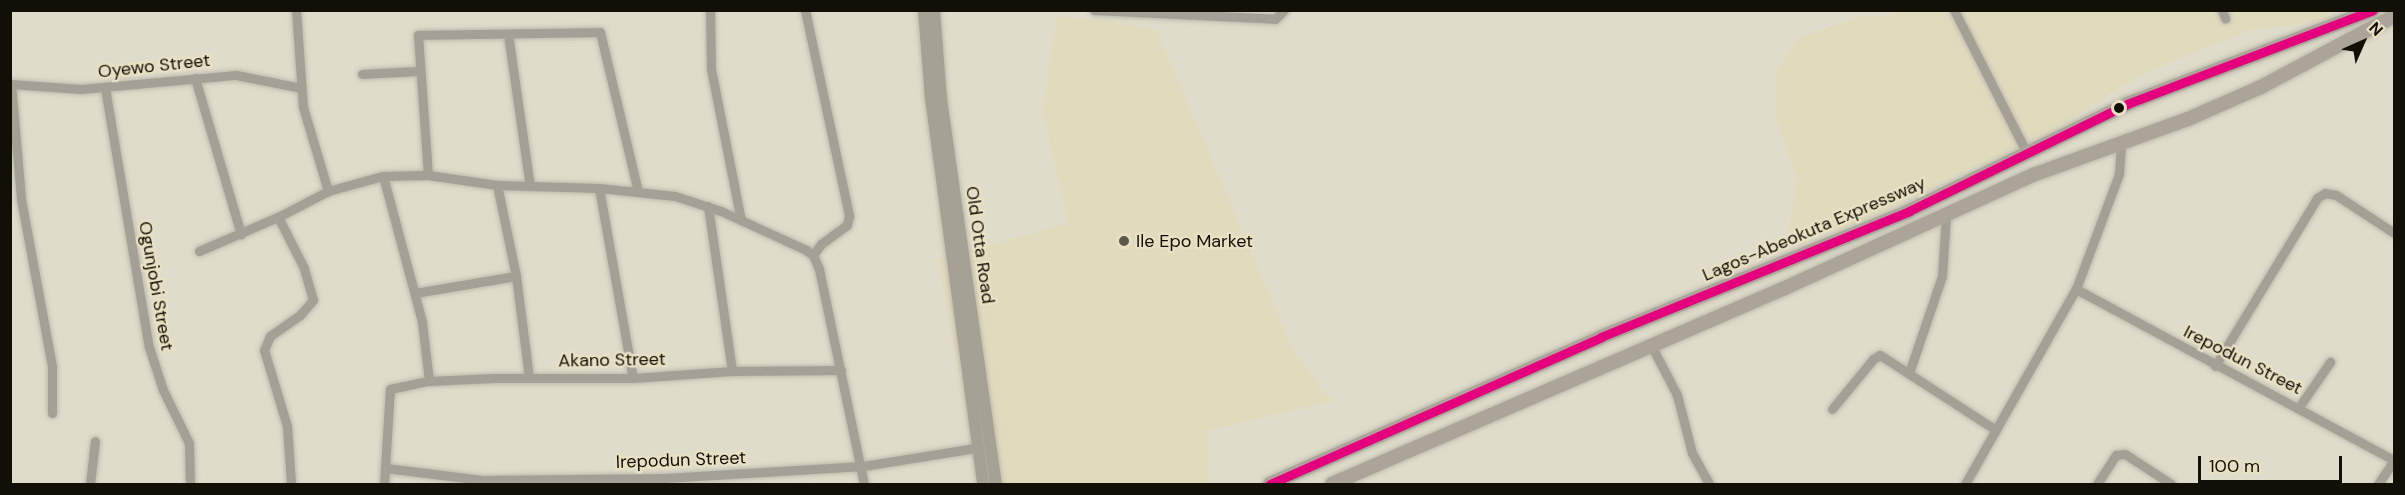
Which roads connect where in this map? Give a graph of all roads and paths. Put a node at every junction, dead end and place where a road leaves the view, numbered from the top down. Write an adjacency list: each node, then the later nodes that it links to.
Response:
1 (296, 10): 17 (street)
2 (710, 10): 30 (street)
3 (805, 10): 34 (street)
4 (924, 10): 52 (main road)
5 (934, 10): 67 (main road, Old Otta Road)
6 (1094, 10): 7 (street)
7 (1284, 10)
8 (1954, 10): 19 (street)
9 (2373, 10): 19 (highway, Lagos-Abeokuta Expressway)
10 (2394, 16): 18 (highway)
11 (508, 34): 12 (street); 23 (street); 26 (street)
12 (418, 71): 13 (street); 20 (street)
13 (362, 74)
14 (195, 78): 16 (street, Oyewo Street); 17 (street, Oyewo Street); 32 (street)
15 (11, 84): 16 (street, Oyewo Street); 49 (street)
16 (105, 88): 61 (street, Ogunjobi Street)
17 (300, 88): 25 (street)
18 (2121, 144): 28 (highway); 36 (street)
19 (2027, 153): 68 (highway, Lagos-Abeokuta Expressway)
20 (428, 175): 21 (street); 22 (street)
21 (383, 176): 25 (street); 37 (street)
22 (497, 185): 23 (street); 35 (street)
23 (530, 186): 24 (street)
24 (599, 188): 26 (street); 45 (street)
25 (328, 191): 29 (street)
26 (638, 192): 27 (street)
27 (708, 206): 30 (street); 42 (street)
28 (1946, 215): 38 (highway); 43 (street)
29 (278, 217): 32 (street); 62 (street)
30 (741, 220): 34 (street)
31 (2394, 232): 40 (street)
32 (241, 234): 33 (street)
33 (198, 251)
34 (813, 255): 41 (street)
35 (516, 276): 37 (street); 44 (street)
36 (2076, 289): 40 (street, Irepodun Street); 50 (street)
37 (415, 293): 46 (street)
38 (1651, 345): 69 (highway); 70 (street)
39 (2330, 362): 47 (street)
40 (2216, 366): 47 (street, Irepodun Street)
41 (841, 370): 42 (street, Akano Street); 54 (street)
42 (732, 371): 45 (street, Akano Street)
43 (1909, 373): 48 (street); 50 (street)
44 (529, 377): 45 (street, Akano Street); 46 (street, Akano Street)
45 (633, 378)
46 (429, 381): 55 (street, Akano Street)
47 (2298, 407): 53 (street, Irepodun Street)
48 (1832, 409)
49 (52, 413)
50 (1996, 430): 71 (street)
51 (94, 441): 60 (street)
52 (976, 448): 54 (street, Irepodun Street); 66 (main road)
53 (2394, 460): 74 (street)
54 (863, 466): 56 (street, Irepodun Street); 65 (street)
55 (386, 468): 57 (street, Irepodun Street); 63 (street)
56 (769, 474): 59 (street, Irepodun Street); 64 (street)
57 (482, 482): 58 (street, Irepodun Street)
58 (575, 482): 59 (street, Irepodun Street)
59 (665, 482)
60 (90, 484)
61 (190, 484)
62 (291, 484)
63 (384, 484)
64 (770, 484)
65 (864, 484)
66 (983, 484)
67 (996, 484)
68 (1270, 484)
69 (1332, 484)
70 (1709, 484)
71 (1965, 484)
72 (2097, 484): 73 (street)
73 (2171, 484)
74 (2378, 484)

